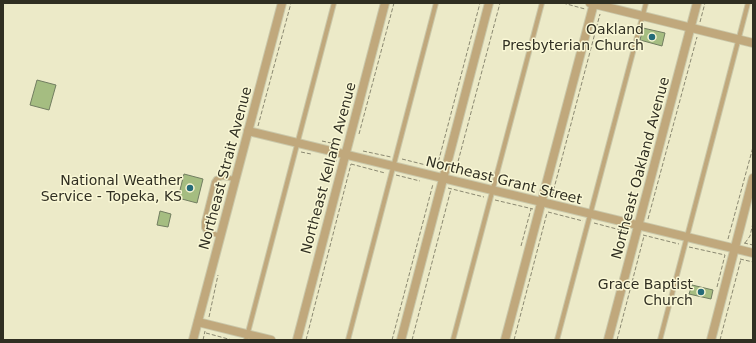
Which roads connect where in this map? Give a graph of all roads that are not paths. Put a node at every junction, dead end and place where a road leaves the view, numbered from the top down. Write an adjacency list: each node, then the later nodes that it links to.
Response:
1 (282, 3): 15 (street, Northeast Strait Avenue)
2 (334, 3): 16 (lane)
3 (385, 3): 17 (street, Northeast Kellam Avenue)
4 (436, 3): 18 (lane)
5 (489, 3): 21 (street)
6 (542, 3): 22 (lane)
7 (593, 3): 11 (street); 23 (street)
8 (646, 3): 11 (lane)
9 (697, 3): 12 (street, Northeast Oakland Avenue)
10 (748, 3): 13 (lane)
11 (642, 16): 12 (street); 24 (lane)
12 (694, 29): 13 (street); 25 (street, Northeast Oakland Avenue)
13 (739, 40): 14 (street); 27 (lane)
14 (753, 43)
15 (252, 132): 16 (street, Northeast Grant Street); 20 (street, Northeast Strait Avenue)
16 (296, 147): 17 (street, Northeast Grant Street); 31 (lane)
17 (348, 159): 18 (street, Northeast Grant Street); 34 (street, Northeast Kellam Avenue)
18 (393, 170): 21 (street, Northeast Grant Street); 35 (lane)
19 (753, 178): 28 (street)
20 (236, 179): 26 (street, Northeast Strait Avenue); 26 (lane)
21 (442, 182): 22 (street, Northeast Grant Street); 36 (street)
22 (492, 195): 23 (street, Northeast Grant Street); 37 (lane)
23 (544, 207): 24 (street, Northeast Grant Street); 38 (street)
24 (589, 218): 25 (street, Northeast Grant Street); 39 (lane)
25 (641, 231): 27 (street, Northeast Grant Street); 40 (street, Northeast Oakland Avenue)
26 (221, 236): 30 (street, Northeast Strait Avenue)
27 (685, 241): 28 (street, Northeast Grant Street); 41 (lane)
28 (733, 253): 29 (street, Northeast Grant Street); 42 (street)
29 (753, 254)
30 (198, 322): 31 (street); 32 (street, Northeast Strait Avenue)
31 (247, 337): 33 (street)
32 (193, 340)
33 (271, 340)
34 (296, 340)
35 (348, 340)
36 (401, 340)
37 (453, 340)
38 (505, 340)
39 (557, 340)
40 (608, 340)
41 (660, 340)
42 (711, 340)

